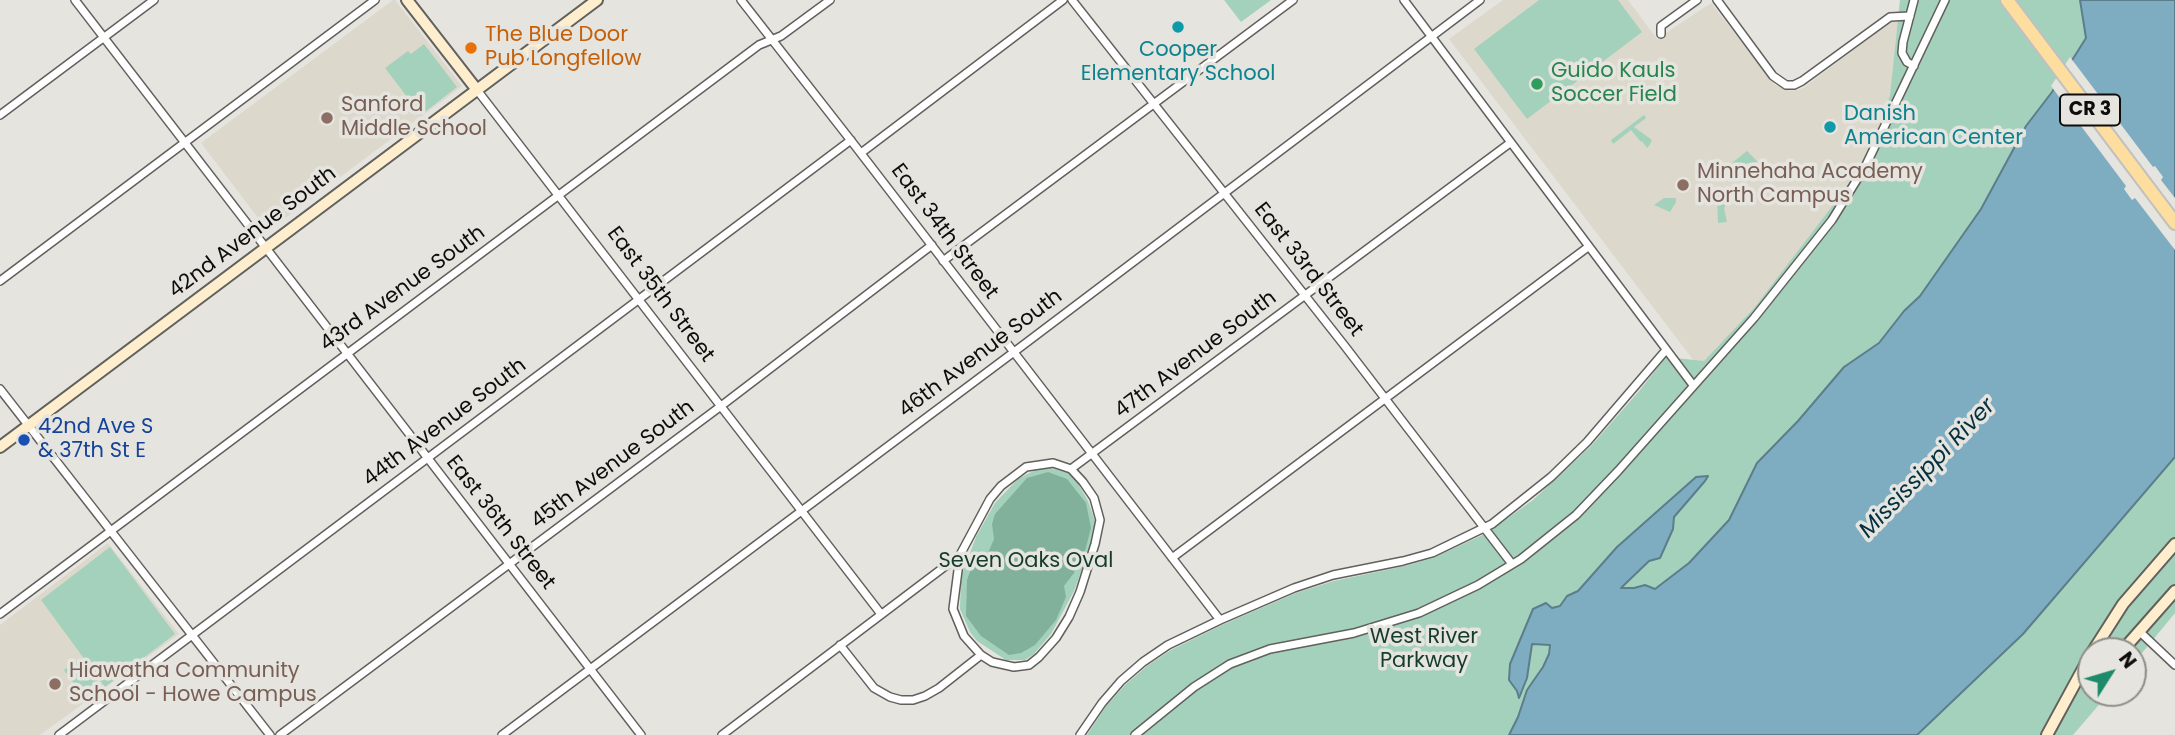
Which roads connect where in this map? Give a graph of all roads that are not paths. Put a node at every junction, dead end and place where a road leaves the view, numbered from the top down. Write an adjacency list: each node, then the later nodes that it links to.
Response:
1 (75, 0): 21 (street, East 36th Street)
2 (154, 0): 21 (street)
3 (375, 0): 28 (street)
4 (407, 0): 24 (street, East 35th Street)
5 (597, 0): 24 (street, 42nd Avenue South)
6 (741, 0): 22 (street, East 34th Street)
7 (830, 0): 22 (street, 43rd Avenue South)
8 (1063, 0): 30 (street)
9 (1072, 0): 25 (street, East 33rd Street)
10 (1293, 0): 25 (street)
11 (1404, 0): 20 (street)
12 (1479, 0): 20 (street, 46th Avenue South)
13 (1697, 0): 19 (street)
14 (1717, 0): 18 (street)
15 (1914, 0): 18 (street)
16 (1945, 0): 23 (street)
17 (2007, 0): 33 (main road, CR 3)
18 (1910, 16): 23 (street)
19 (1661, 34)
20 (1431, 37): 29 (street); 31 (street, 46th Avenue South)
21 (103, 38): 26 (street); 28 (street, East 36th Street)
22 (772, 41): 27 (street, East 34th Street); 32 (street, 43rd Avenue South)
23 (1914, 66): 44 (street)
24 (477, 90): 32 (street, East 35th Street); 35 (street, 42nd Avenue South)
25 (1154, 104): 31 (street, East 33rd Street); 37 (street)
26 (0, 115)
27 (851, 140): 30 (street, East 34th Street); 40 (street, 44th Avenue South)
28 (185, 143): 35 (street, East 36th Street); 38 (street)
29 (1510, 143): 36 (street); 39 (street, 47th Avenue South)
30 (861, 153): 34 (street, East 34th Street)
31 (1225, 193): 39 (street, East 33rd Street); 43 (street, 46th Avenue South)
32 (559, 195): 40 (street, East 35th Street); 42 (street, 43rd Avenue South)
33 (2174, 221)
34 (932, 245): 37 (street, East 34th Street); 47 (street, 45th Avenue South)
35 (265, 247): 42 (street, East 36th Street); 48 (street, 42nd Avenue South)
36 (1588, 247): 41 (street); 46 (street)
37 (943, 261): 43 (street, East 34th Street)
38 (0, 281)
39 (1305, 295): 46 (street, East 33rd Street); 50 (street, 47th Avenue South)
40 (640, 300): 47 (street, East 35th Street); 51 (street, 44th Avenue South)
41 (1666, 350): 44 (street); 54 (street)
42 (346, 352): 51 (street, East 36th Street); 55 (street, 43rd Avenue South)
43 (1014, 352): 50 (street, East 34th Street); 53 (street, 46th Avenue South)
44 (1693, 385): 60 (street)
45 (0, 389): 48 (street)
46 (1385, 398): 54 (street, East 33rd Street); 58 (street)
47 (721, 406): 53 (street, East 35th Street); 59 (street, 45th Avenue South)
48 (29, 425): 49 (street, 42nd Avenue South); 55 (street)
49 (0, 447)
50 (1093, 454): 52 (street, 47th Avenue South); 58 (street, East 34th Street)
51 (428, 457): 59 (street, East 36th Street); 66 (street, 44th Avenue South)
52 (1071, 470): 57 (street); 70 (street)
53 (801, 510): 63 (street, East 35th Street); 72 (street, 46th Avenue South)
54 (1484, 528): 60 (street, East 33rd Street); 64 (street)
55 (110, 530): 62 (street, 43rd Avenue South); 66 (street)
56 (2175, 544): 67 (street)
57 (960, 555): 63 (street); 70 (street)
58 (1172, 558): 64 (street, East 34th Street)
59 (510, 564): 72 (street, East 36th Street); 76 (street, 45th Avenue South)
60 (1512, 564): 81 (street)
61 (2175, 592): 65 (street)
62 (0, 614)
63 (881, 614): 69 (street)
64 (1220, 620): 80 (street)
65 (2140, 632): 68 (street); 71 (street)
66 (191, 635): 74 (street, 44th Avenue South); 75 (street)
67 (2102, 637)
68 (2135, 637)
69 (840, 645): 70 (street); 79 (street)
70 (981, 655)
71 (2175, 665)
72 (590, 668): 77 (street, 46th Avenue South); 78 (street, East 36th Street)
73 (2077, 680): 82 (street)
74 (59, 735)
75 (270, 735)
76 (280, 735)
77 (502, 735)
78 (641, 735)
79 (722, 735)
80 (1080, 735)
81 (1135, 735)
82 (2047, 735)

